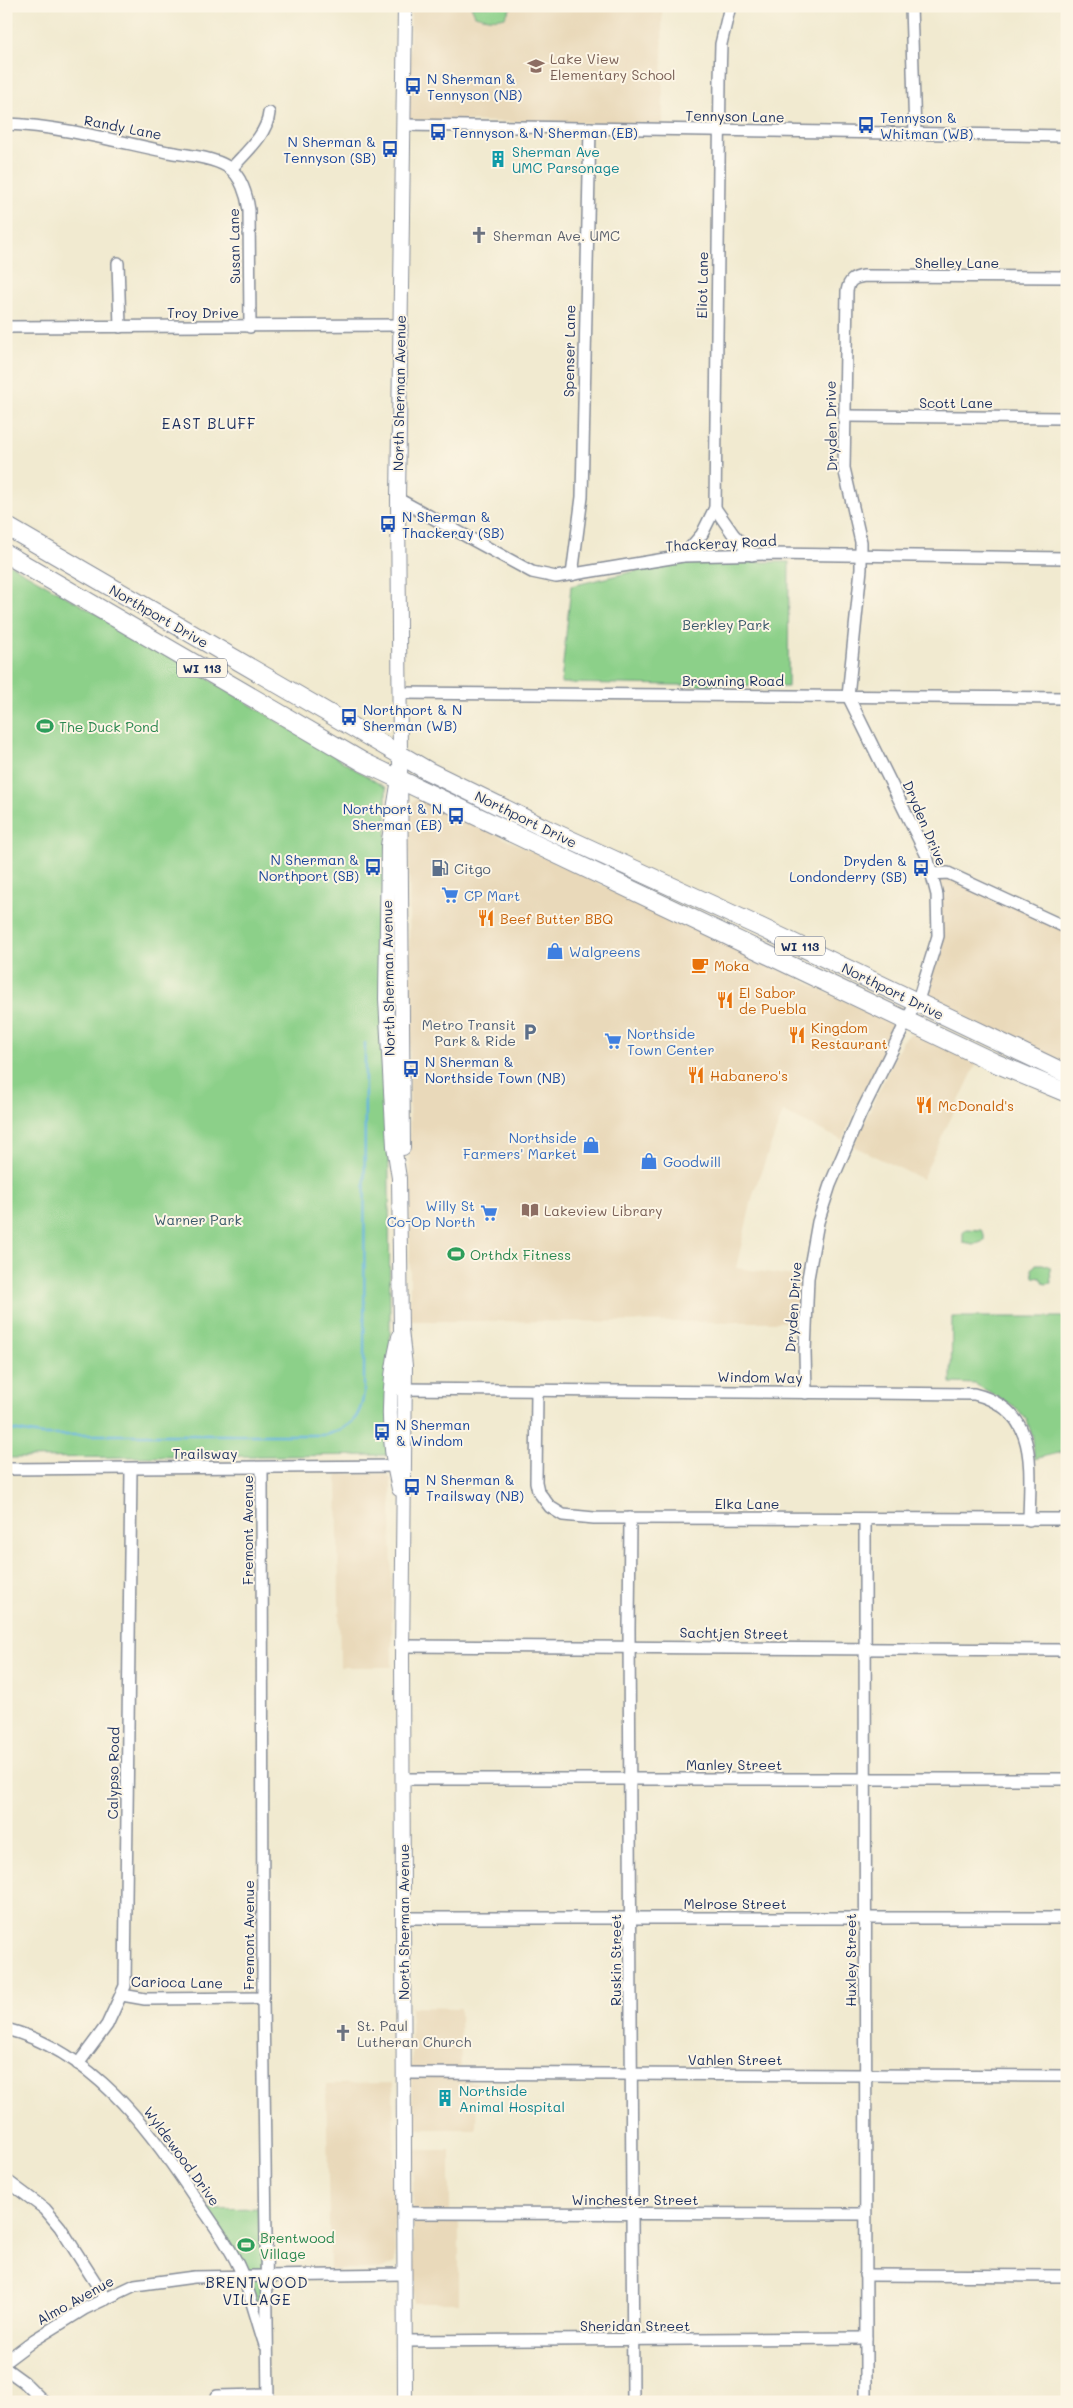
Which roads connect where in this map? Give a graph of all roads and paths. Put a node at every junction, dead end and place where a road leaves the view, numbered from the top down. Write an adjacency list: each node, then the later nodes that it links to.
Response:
1 (405, 6): 6 (street, North Sherman Avenue)
2 (730, 6): 8 (street, Eliot Lane)
3 (911, 6): 9 (street)
4 (269, 113): 11 (street)
5 (6, 124): 11 (street, Randy Lane)
6 (403, 125): 7 (street, Tennyson Lane); 15 (street, North Sherman Avenue)
7 (590, 128): 8 (street, Tennyson Lane); 29 (street, Spenser Lane)
8 (720, 130): 9 (street, Tennyson Lane); 22 (street, Eliot Lane)
9 (915, 134): 10 (street, Tennyson Lane)
10 (1067, 136)
11 (231, 169): 18 (street, Susan Lane)
12 (118, 263): 17 (street)
13 (1067, 277): 14 (street, Shelley Lane)
14 (849, 282): 19 (street, Dryden Drive)
15 (400, 325): 18 (street, Troy Drive); 21 (street, North Sherman Avenue)
16 (6, 327): 17 (street, Troy Drive)
17 (120, 327): 18 (street, Troy Drive)
18 (250, 327)
19 (844, 416): 20 (street, Scott Lane); 26 (street, Dryden Drive)
20 (1067, 418)
21 (398, 499): 29 (street, Thackeray Road); 30 (street, North Sherman Avenue)
22 (715, 508): 25 (street); 27 (street, Eliot Lane)
23 (6, 526): 33 (main road, Northport Drive / WI 113)
24 (6, 554): 34 (main road, Northport Drive / WI 113)
25 (752, 555): 26 (street, Thackeray Road); 27 (street, Thackeray Road)
26 (861, 555): 28 (street, Thackeray Road); 31 (street, Dryden Drive)
27 (683, 556): 29 (street, Thackeray Road)
28 (1067, 558)
29 (572, 575)
30 (399, 693): 31 (street, Browning Road); 33 (street, North Sherman Avenue)
31 (848, 696): 32 (street, Browning Road); 35 (street, Dryden Drive)
32 (1067, 698)
33 (399, 755): 34 (street, North Sherman Avenue); 36 (main road, Northport Drive / WI 113)
34 (399, 779): 37 (main road, Northport Drive / WI 113); 43 (street, North Sherman Avenue)
35 (932, 874): 38 (street); 39 (street, Dryden Drive)
36 (684, 892): 37 (main road); 39 (main road, Northport Drive / WI 113)
37 (642, 895): 40 (main road, Northport Drive / WI 113)
38 (1067, 928)
39 (915, 1001): 40 (street, Dryden Drive); 41 (main road, Northport Drive / WI 113)
40 (906, 1020): 42 (main road, Northport Drive / WI 113); 47 (street, Dryden Drive)
41 (1067, 1074)
42 (1067, 1093)
43 (401, 1330): 44 (street, North Sherman Avenue); 45 (street, North Sherman Avenue)
44 (391, 1389): 45 (street, Windom Way); 48 (street, North Sherman Avenue)
45 (406, 1389): 46 (street, Windom Way); 48 (street, North Sherman Avenue)
46 (537, 1390): 47 (street, Windom Way); 52 (street, Elka Lane)
47 (806, 1393): 55 (street, Windom Way)
48 (399, 1466): 50 (street, Trailsway); 56 (street, North Sherman Avenue)
49 (131, 1468): 50 (street, Trailsway); 51 (street, Trailsway); 68 (street, Calypso Road)
50 (262, 1468): 69 (street, Fremont Avenue)
51 (6, 1469)
52 (630, 1518): 53 (street, Elka Lane); 57 (street, Ruskin Street)
53 (865, 1519): 55 (street, Elka Lane); 58 (street, Huxley Street)
54 (1067, 1519): 55 (street, Elka Lane)
55 (1029, 1520)
56 (402, 1646): 57 (street, Sachtjen Street); 60 (street, North Sherman Avenue)
57 (629, 1648): 58 (street, Sachtjen Street); 61 (street, Ruskin Street)
58 (863, 1650): 59 (street, Sachtjen Street); 62 (street, Huxley Street)
59 (1067, 1650)
60 (402, 1779): 61 (street, Manley Street); 64 (street, North Sherman Avenue)
61 (629, 1779): 62 (street, Manley Street); 65 (street, Ruskin Street)
62 (864, 1779): 63 (street, Manley Street); 66 (street, Huxley Street)
63 (1067, 1779)
64 (403, 1918): 65 (street, Melrose Street); 72 (street, North Sherman Avenue)
65 (630, 1918): 66 (street, Melrose Street); 73 (street, Ruskin Street)
66 (866, 1918): 67 (street, Melrose Street); 74 (street, Huxley Street)
67 (1067, 1918)
68 (122, 1995): 69 (street, Carioca Lane); 71 (street, Calypso Road)
69 (263, 1998): 83 (street, Fremont Avenue)
70 (6, 2029): 71 (street, Wyldewood Drive)
71 (78, 2064): 82 (street, Wyldewood Drive)
72 (404, 2073): 73 (street, Vahlen Street); 77 (street, North Sherman Avenue)
73 (631, 2074): 74 (street, Vahlen Street); 78 (street, Ruskin Street)
74 (866, 2075): 75 (street, Vahlen Street); 79 (street, Huxley Street)
75 (1067, 2076)
76 (6, 2180): 85 (street)
77 (404, 2213): 78 (street, Winchester Street); 80 (street, North Sherman Avenue)
78 (631, 2214): 79 (street, Winchester Street); 87 (street, Ruskin Street)
79 (865, 2214): 81 (street, Huxley Street)
80 (404, 2274): 83 (street, Almo Avenue); 88 (street, North Sherman Avenue)
81 (865, 2275): 84 (street); 86 (street, Huxley Street)
82 (242, 2276): 83 (street, Almo Avenue); 85 (street, Almo Avenue); 89 (street, Wyldewood Drive)
83 (266, 2276): 89 (street, Fremont Avenue)
84 (1067, 2276)
85 (106, 2298): 90 (street, Almo Avenue)
86 (866, 2338): 87 (street, Sheridan Street); 97 (street, Huxley Street)
87 (632, 2340): 88 (street, Sheridan Street); 96 (street, Ruskin Street)
88 (404, 2341): 95 (street, North Sherman Avenue)
89 (268, 2357): 93 (street, Fremont Avenue)
90 (6, 2361)
91 (6, 2369): 94 (street)
92 (217, 2396): 93 (street)
93 (268, 2398)
94 (44, 2402)
95 (405, 2402)
96 (633, 2402)
97 (866, 2402)

